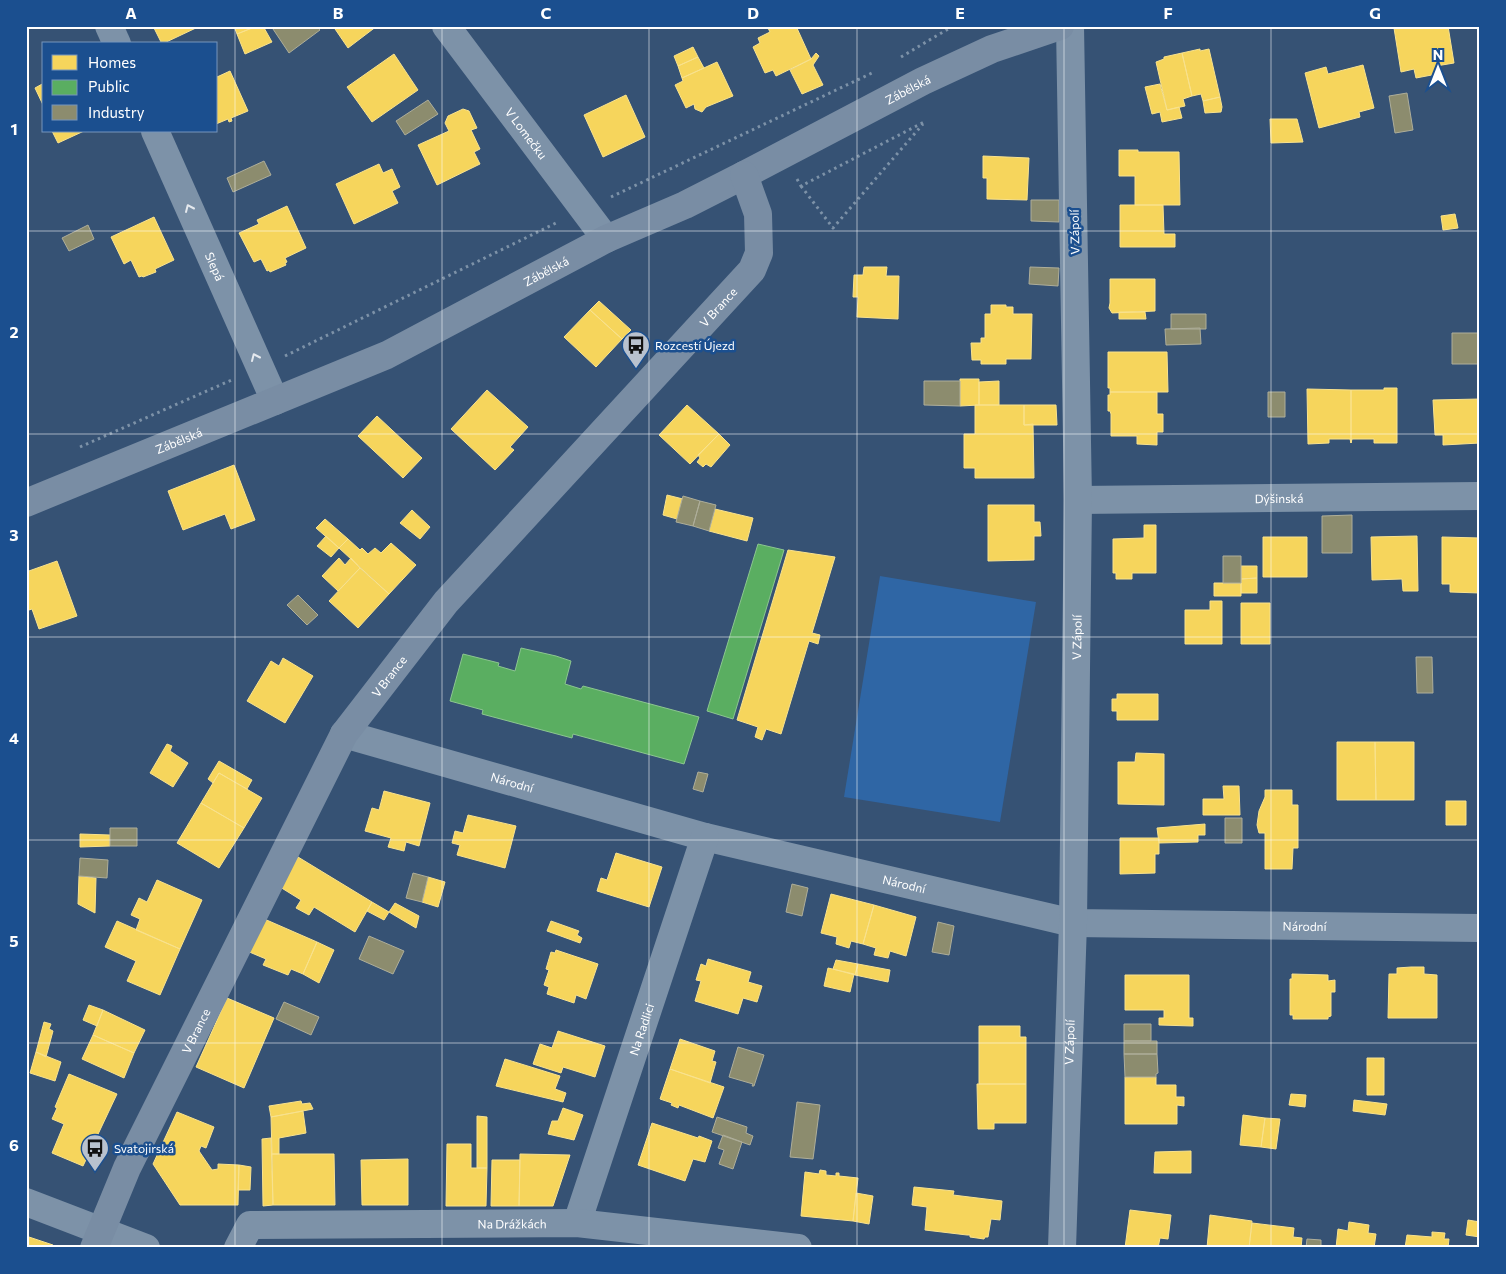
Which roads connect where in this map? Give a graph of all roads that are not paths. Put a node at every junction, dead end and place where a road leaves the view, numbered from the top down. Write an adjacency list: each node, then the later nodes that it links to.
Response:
1 (109, 26): 5 (street)
2 (446, 26): 8 (street, V Lomečku)
3 (1060, 26): 7 (street, Zábělská)
4 (1070, 26): 11 (street, V Zápolí)
5 (116, 42)
6 (155, 132): 9 (street, Slepá, one-way to 6)
7 (744, 175): 8 (street, Zábělská); 13 (street, V Brance)
8 (606, 239): 9 (street, Zábělská)
9 (275, 401): 12 (street, Zábělská)
10 (1480, 496): 11 (street, Dýšinská)
11 (1078, 500): 15 (street, V Zápolí)
12 (26, 503)
13 (344, 734): 14 (street, Národní); 19 (street, V Brance)
14 (705, 837): 15 (street, Národní); 18 (street, Na Radlici)
15 (1073, 923): 16 (street, Národní); 23 (street, V Zápolí)
16 (1480, 928)
17 (26, 1202): 19 (street)
18 (577, 1223): 21 (street, Na Drážkách); 22 (street, Na Drážkách)
19 (97, 1239): 20 (street)
20 (146, 1248)
21 (238, 1248)
22 (798, 1248)
23 (1062, 1248)

